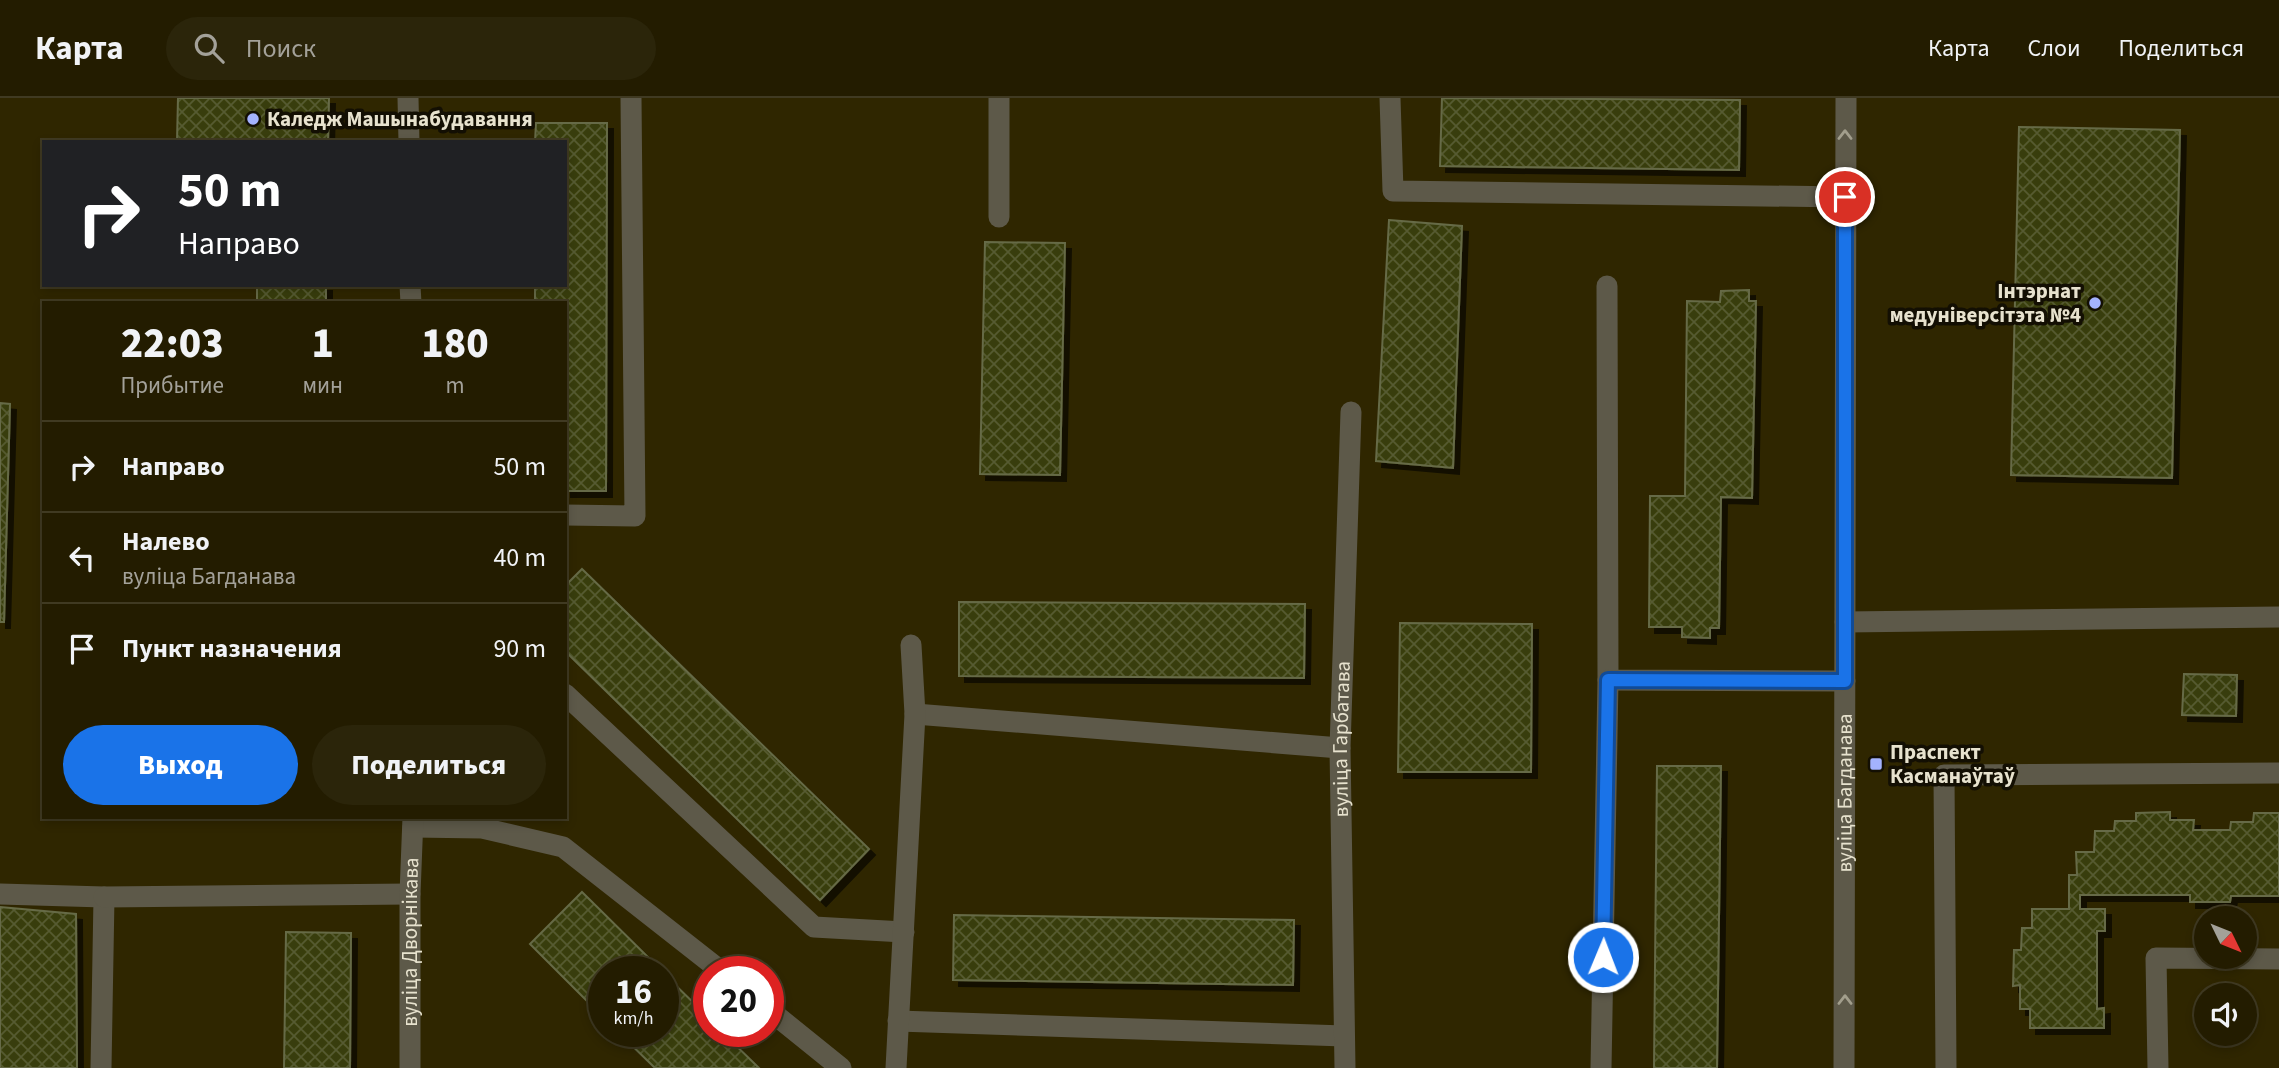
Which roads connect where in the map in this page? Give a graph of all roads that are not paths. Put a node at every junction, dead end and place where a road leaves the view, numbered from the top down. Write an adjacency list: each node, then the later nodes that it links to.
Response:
1 (408, 98): 6 (street)
2 (631, 98): 11 (street)
3 (999, 98): 8 (street)
4 (1390, 98): 7 (street)
5 (1846, 98): 7 (street, вуліца Багданава, one-way to 5)
6 (409, 140)
7 (1845, 197): 13 (street, вуліца Багданава)
8 (999, 217)
9 (1607, 286): 15 (street)
10 (1351, 412): 19 (street, вуліца Гарбатава)
11 (567, 515)
12 (2279, 617): 13 (street)
13 (1845, 622): 16 (street, вуліца Багданава)
14 (911, 645): 18 (street)
15 (1608, 680): 16 (street); 36 (street)
16 (1845, 681): 37 (street, вуліца Багданава, one-way to 16)
17 (567, 696): 25 (street)
18 (915, 715): 19 (street); 25 (street)
19 (1340, 748): 30 (street, вуліца Гарбатава)
20 (2279, 773): 38 (street)
21 (413, 822): 23 (street, вуліца Дворнікава); 26 (street)
22 (0, 894): 24 (street)
23 (410, 894): 24 (street); 32 (street, вуліца Дворнікава)
24 (104, 897): 31 (street)
25 (904, 932): 28 (street)
26 (702, 956)
27 (2279, 959): 39 (street)
28 (898, 1021): 30 (street); 34 (street)
29 (784, 1022): 33 (street)
30 (1344, 1036): 35 (street, вуліца Гарбатава)
31 (101, 1068)
32 (410, 1068)
33 (841, 1068)
34 (897, 1068)
35 (1345, 1068)
36 (1601, 1068)
37 (1844, 1068)
38 (1946, 1068)
39 (2158, 1068)

